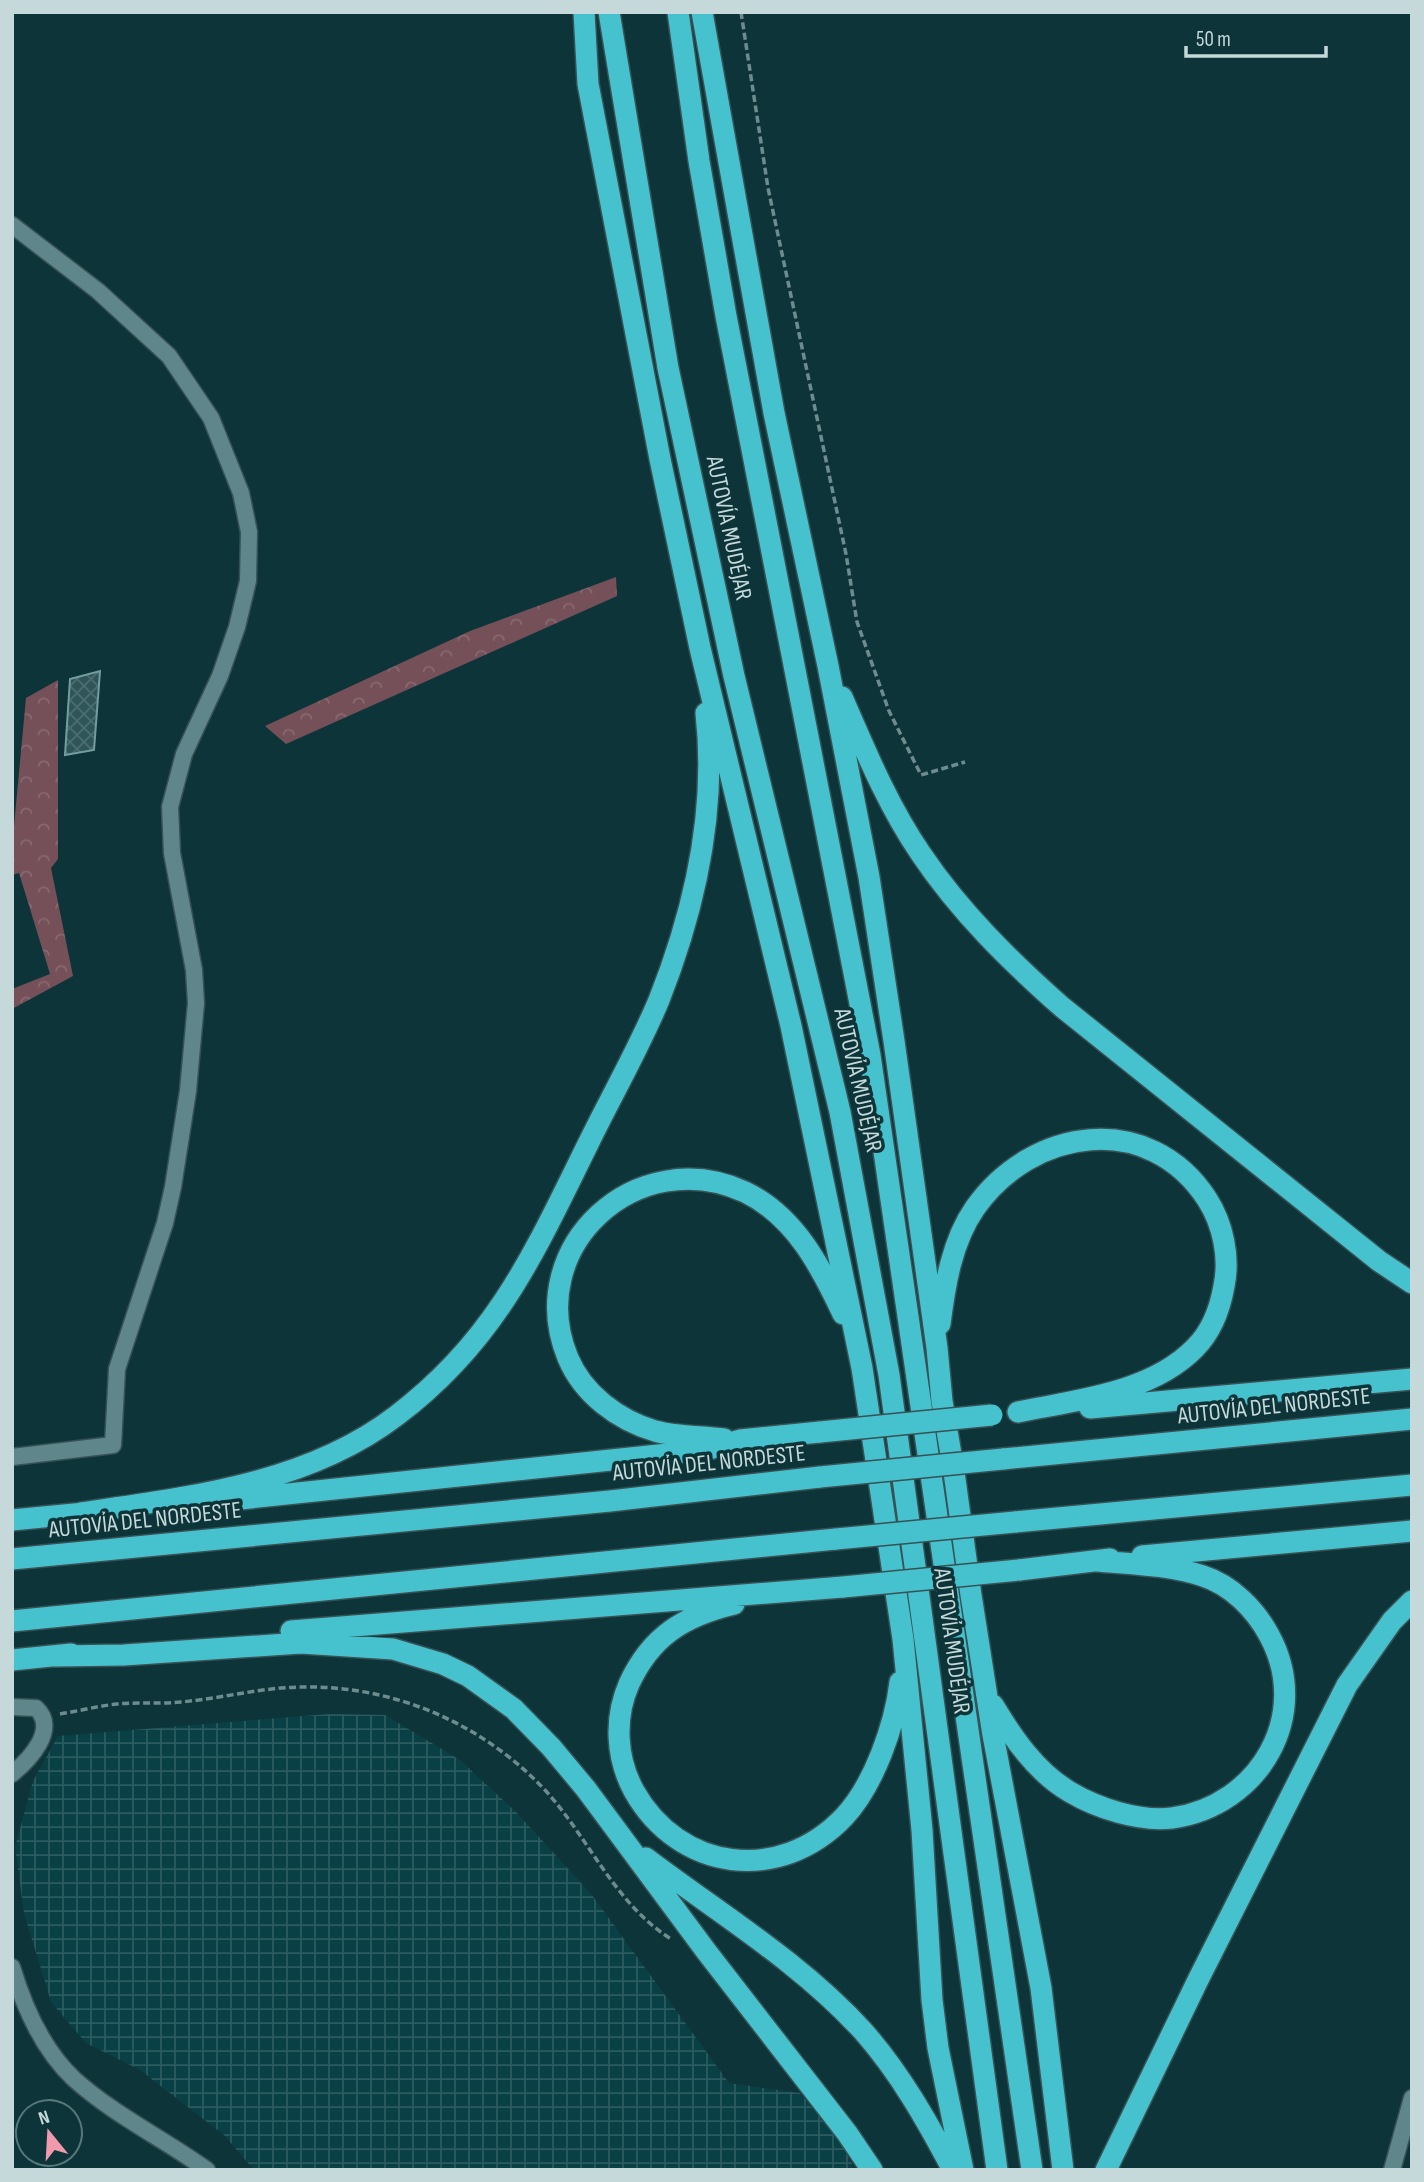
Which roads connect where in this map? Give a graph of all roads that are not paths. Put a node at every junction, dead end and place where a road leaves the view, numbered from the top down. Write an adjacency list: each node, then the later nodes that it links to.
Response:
1 (584, 12): 6 (highway)
2 (609, 12): 38 (highway, AUTOVÍA MUDÉJAR)
3 (678, 12): 39 (highway, AUTOVÍA MUDÉJAR)
4 (702, 12): 7 (highway)
5 (12, 225): 15 (street)
6 (700, 648): 10 (highway); 17 (highway)
7 (828, 666): 8 (highway); 9 (highway)
8 (1412, 1283)
9 (937, 1348): 12 (highway); 28 (highway)
10 (862, 1368): 14 (highway); 25 (highway)
11 (1412, 1379): 12 (highway)
12 (1018, 1412): 14 (highway, bridge)
13 (1412, 1419): 20 (highway, AUTOVÍA DEL NORDESTE, bridge)
14 (740, 1440): 17 (highway)
15 (12, 1457)
16 (1412, 1485): 24 (highway, bridge)
17 (81, 1513): 18 (highway)
18 (12, 1520)
19 (1412, 1531): 21 (highway)
20 (12, 1559)
21 (1097, 1560): 22 (highway, bridge); 28 (highway)
22 (801, 1590): 25 (highway); 26 (highway)
23 (1412, 1601): 41 (highway)
24 (12, 1621)
25 (903, 1639): 37 (highway)
26 (57, 1656): 27 (highway); 31 (highway)
27 (12, 1660)
28 (986, 1692): 40 (highway)
29 (12, 1707): 30 (street)
30 (12, 1774)
31 (630, 1846): 35 (highway); 36 (highway)
32 (12, 1967): 34 (street)
33 (1412, 2098): 42 (street)
34 (207, 2170)
35 (872, 2170)
36 (953, 2170)
37 (963, 2170)
38 (996, 2170)
39 (1032, 2170)
40 (1063, 2170)
41 (1106, 2170)
42 (1392, 2170)

